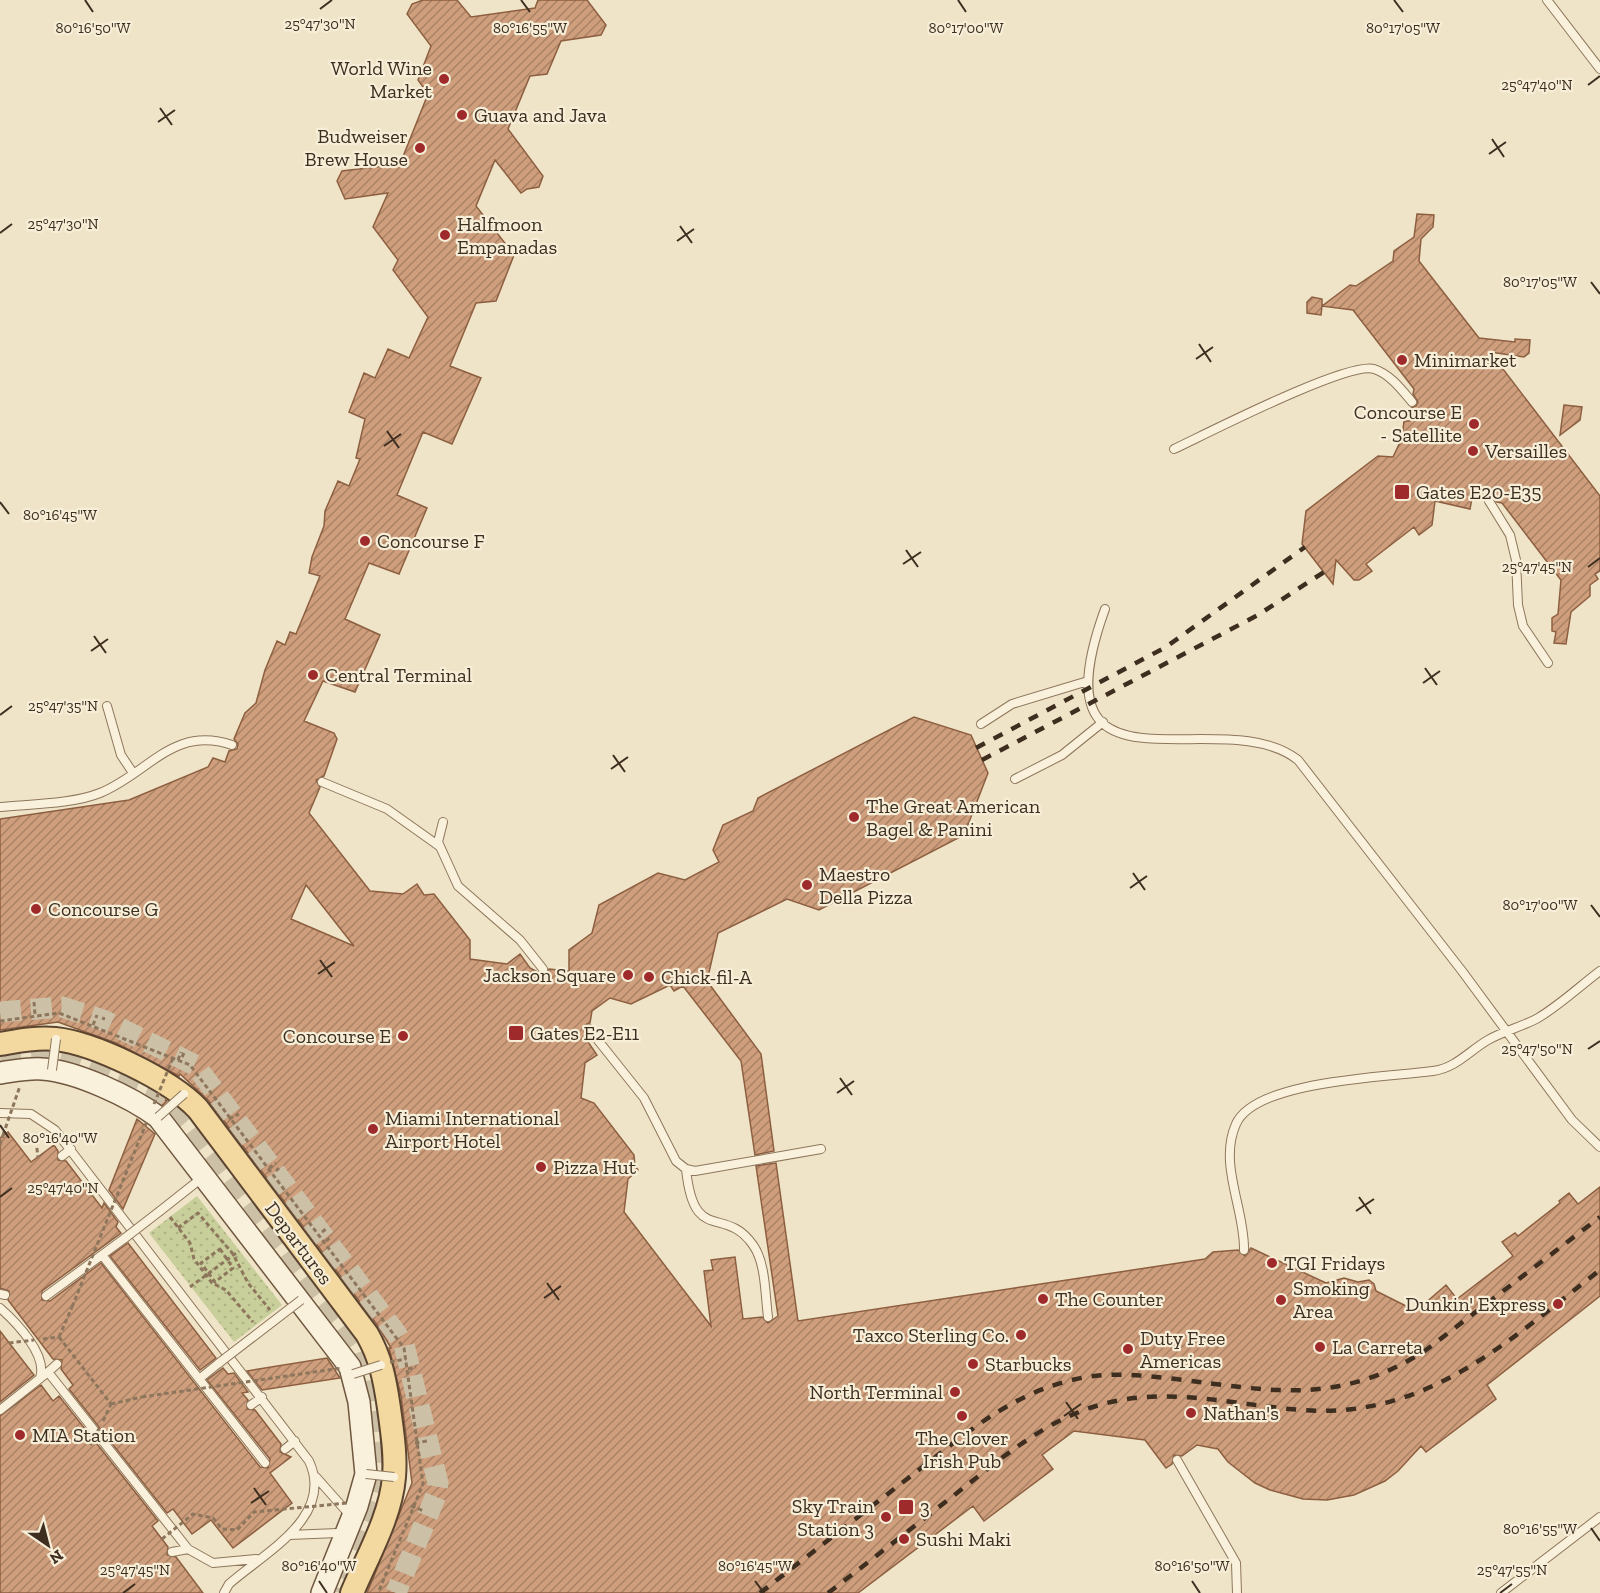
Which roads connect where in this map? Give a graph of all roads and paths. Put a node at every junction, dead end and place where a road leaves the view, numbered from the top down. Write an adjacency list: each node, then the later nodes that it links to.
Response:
1 (1547, 0): 2 (lane)
2 (1600, 69)
3 (1412, 402): 4 (lane)
4 (1174, 449)
5 (1489, 501): 7 (lane)
6 (1105, 609): 8 (lane)
7 (1548, 663)
8 (1088, 681): 10 (lane); 11 (lane)
9 (107, 706): 13 (lane)
10 (1103, 722): 14 (lane); 27 (lane)
11 (981, 724)
12 (232, 745): 13 (lane)
13 (133, 773): 16 (lane)
14 (1015, 779)
15 (322, 782): 18 (lane)
16 (0, 807)
17 (443, 822): 18 (lane)
18 (439, 846): 19 (lane)
19 (543, 969)
20 (1600, 971): 27 (lane)
21 (34, 1002): 23 (path)
22 (97, 1014): 25 (path)
23 (35, 1015)
24 (0, 1021): 31 (path, bridge)
25 (93, 1025)
26 (589, 1029): 48 (lane)
27 (1507, 1032): 41 (lane); 57 (lane)
28 (56, 1039): 29 (main road, Departures); 33 (lane, bridge); 36 (main road, Departures, bridge)
29 (0, 1044)
30 (182, 1054): 32 (path)
31 (173, 1058): 67 (path, bridge); 69 (path, bridge)
32 (178, 1060)
33 (52, 1070): 34 (main road, Departures); 38 (main road, Departures)
34 (0, 1073)
35 (20, 1086): 40 (path, bridge)
36 (184, 1094): 38 (lane, bridge); 71 (main road, Departures)
37 (0, 1113): 42 (lane)
38 (158, 1117): 49 (main road, Departures)
39 (34, 1128): 45 (path)
40 (0, 1145)
41 (1600, 1147)
42 (71, 1149): 44 (lane); 78 (lane)
43 (821, 1149): 48 (lane)
44 (62, 1156)
45 (38, 1157)
46 (276, 1163): 47 (path)
47 (269, 1168)
48 (686, 1169): 64 (lane)
49 (205, 1176): 50 (lane); 62 (main road, Departures)
50 (161, 1210): 51 (path); 58 (lane, bridge)
51 (178, 1228): 65 (path); 66 (path)
52 (327, 1229): 53 (path)
53 (322, 1232)
54 (332, 1236): 55 (path)
55 (326, 1241)
56 (240, 1250): 59 (path)
57 (1244, 1250)
58 (102, 1255): 61 (lane); 77 (lane)
59 (208, 1273): 59 (path); 60 (path)
60 (190, 1287)
61 (45, 1296)
62 (301, 1300): 65 (lane, bridge); 74 (main road, Departures)
63 (0, 1308): 76 (lane)
64 (768, 1317)
65 (277, 1319): 66 (lane, bridge)
66 (260, 1331): 77 (lane, bridge)
67 (59, 1337): 68 (path, bridge); 79 (path)
68 (9, 1343)
69 (405, 1359): 71 (path, bridge); 105 (path, bridge)
70 (57, 1364): 75 (lane)
71 (382, 1364): 74 (lane, bridge); 91 (main road, Departures)
72 (416, 1367): 73 (path)
73 (408, 1368)
74 (350, 1371): 79 (path, bridge); 89 (main road, Departures)
75 (48, 1372): 76 (lane); 99 (lane)
76 (40, 1378): 81 (lane)
77 (199, 1379): 88 (lane)
78 (262, 1397): 80 (lane); 82 (lane)
79 (111, 1404): 85 (path, bridge)
80 (251, 1405)
81 (0, 1410)
82 (295, 1441): 86 (lane); 90 (lane)
83 (427, 1441): 84 (path)
84 (415, 1443)
85 (90, 1445)
86 (285, 1449)
87 (1177, 1460): 106 (lane)
88 (265, 1464)
89 (366, 1474): 91 (lane, bridge); 103 (main road, Departures)
90 (314, 1475): 93 (lane); 97 (lane)
91 (394, 1477): 104 (main road, Departures)
92 (411, 1506): 94 (path)
93 (347, 1508): 98 (path, bridge)
94 (424, 1511)
95 (1600, 1517): 107 (lane)
96 (338, 1533): 97 (lane)
97 (289, 1535): 101 (lane)
98 (162, 1539)
99 (188, 1549): 100 (lane); 101 (lane)
100 (172, 1552)
101 (257, 1559): 102 (lane)
102 (224, 1593)
103 (322, 1593)
104 (352, 1593)
105 (378, 1593)
106 (1237, 1593)
107 (1501, 1593)

